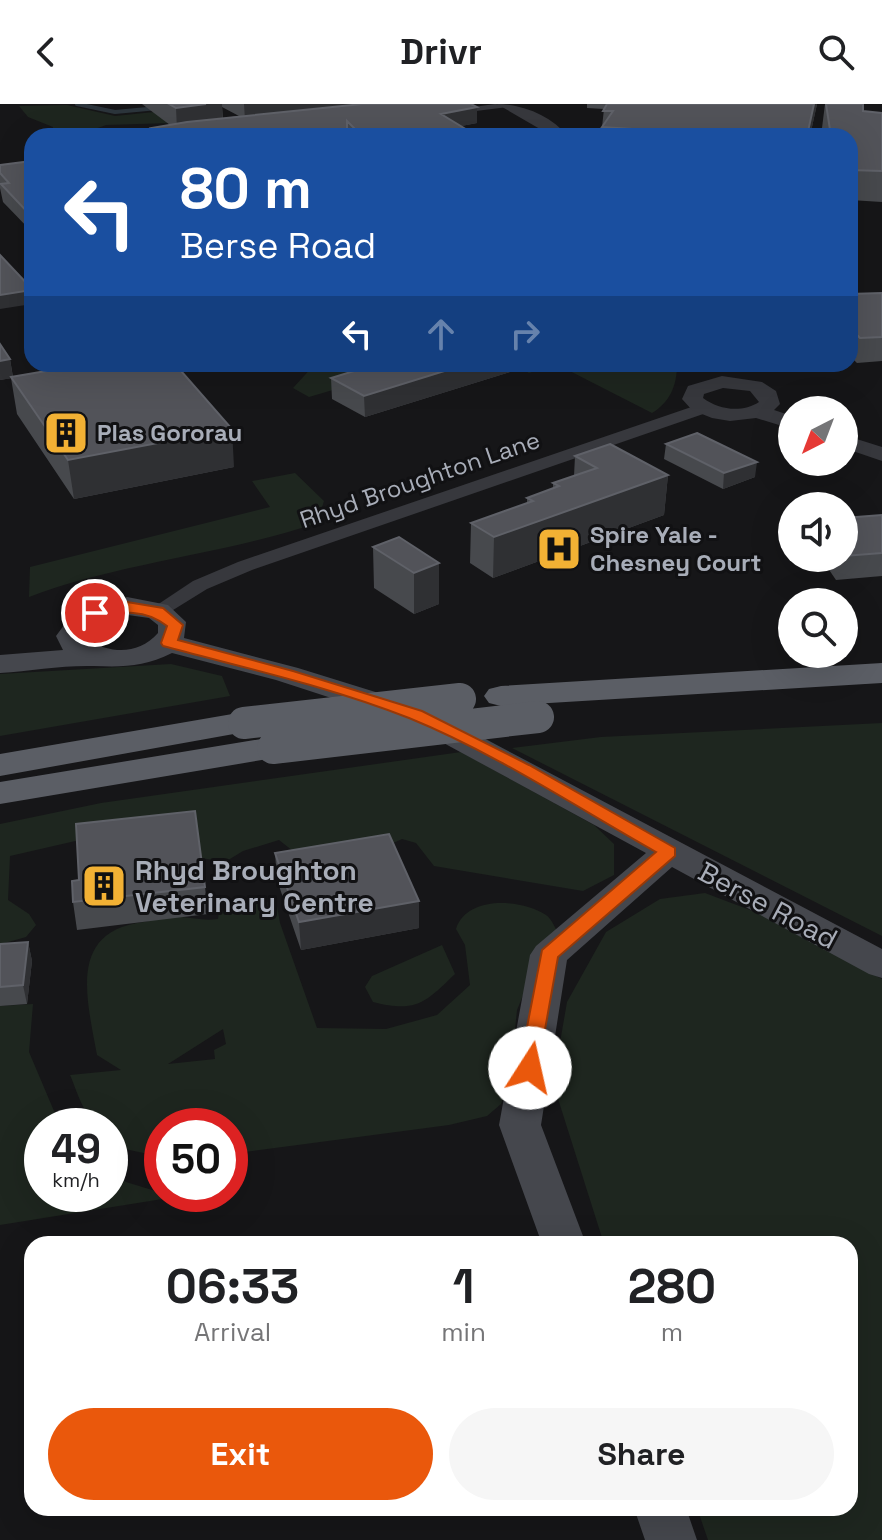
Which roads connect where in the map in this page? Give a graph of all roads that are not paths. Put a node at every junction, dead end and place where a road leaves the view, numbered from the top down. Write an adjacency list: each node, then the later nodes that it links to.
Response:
1 (507, 105): 2 (street); 3 (street)
2 (430, 111)
3 (552, 128)
4 (703, 408): 5 (street); 5 (street); 9 (street, Rhyd Broughton Lane)
5 (758, 412): 6 (street)
6 (778, 418)
7 (858, 446): 8 (street)
8 (882, 454)
9 (158, 611): 10 (main road); 11 (main road)
10 (75, 627): 12 (main road); 13 (main road)
11 (169, 643): 13 (main road); 18 (main road, Berse Road)
12 (0, 655)
13 (95, 657): 14 (main road)
14 (0, 664)
15 (882, 673): 17 (highway, bridge)
16 (882, 698): 17 (highway, bridge)
17 (2, 772)
18 (668, 852): 19 (main road, Berse Road); 20 (main road)
19 (882, 965)
20 (561, 1236)
21 (663, 1516): 22 (main road)
22 (671, 1540)

